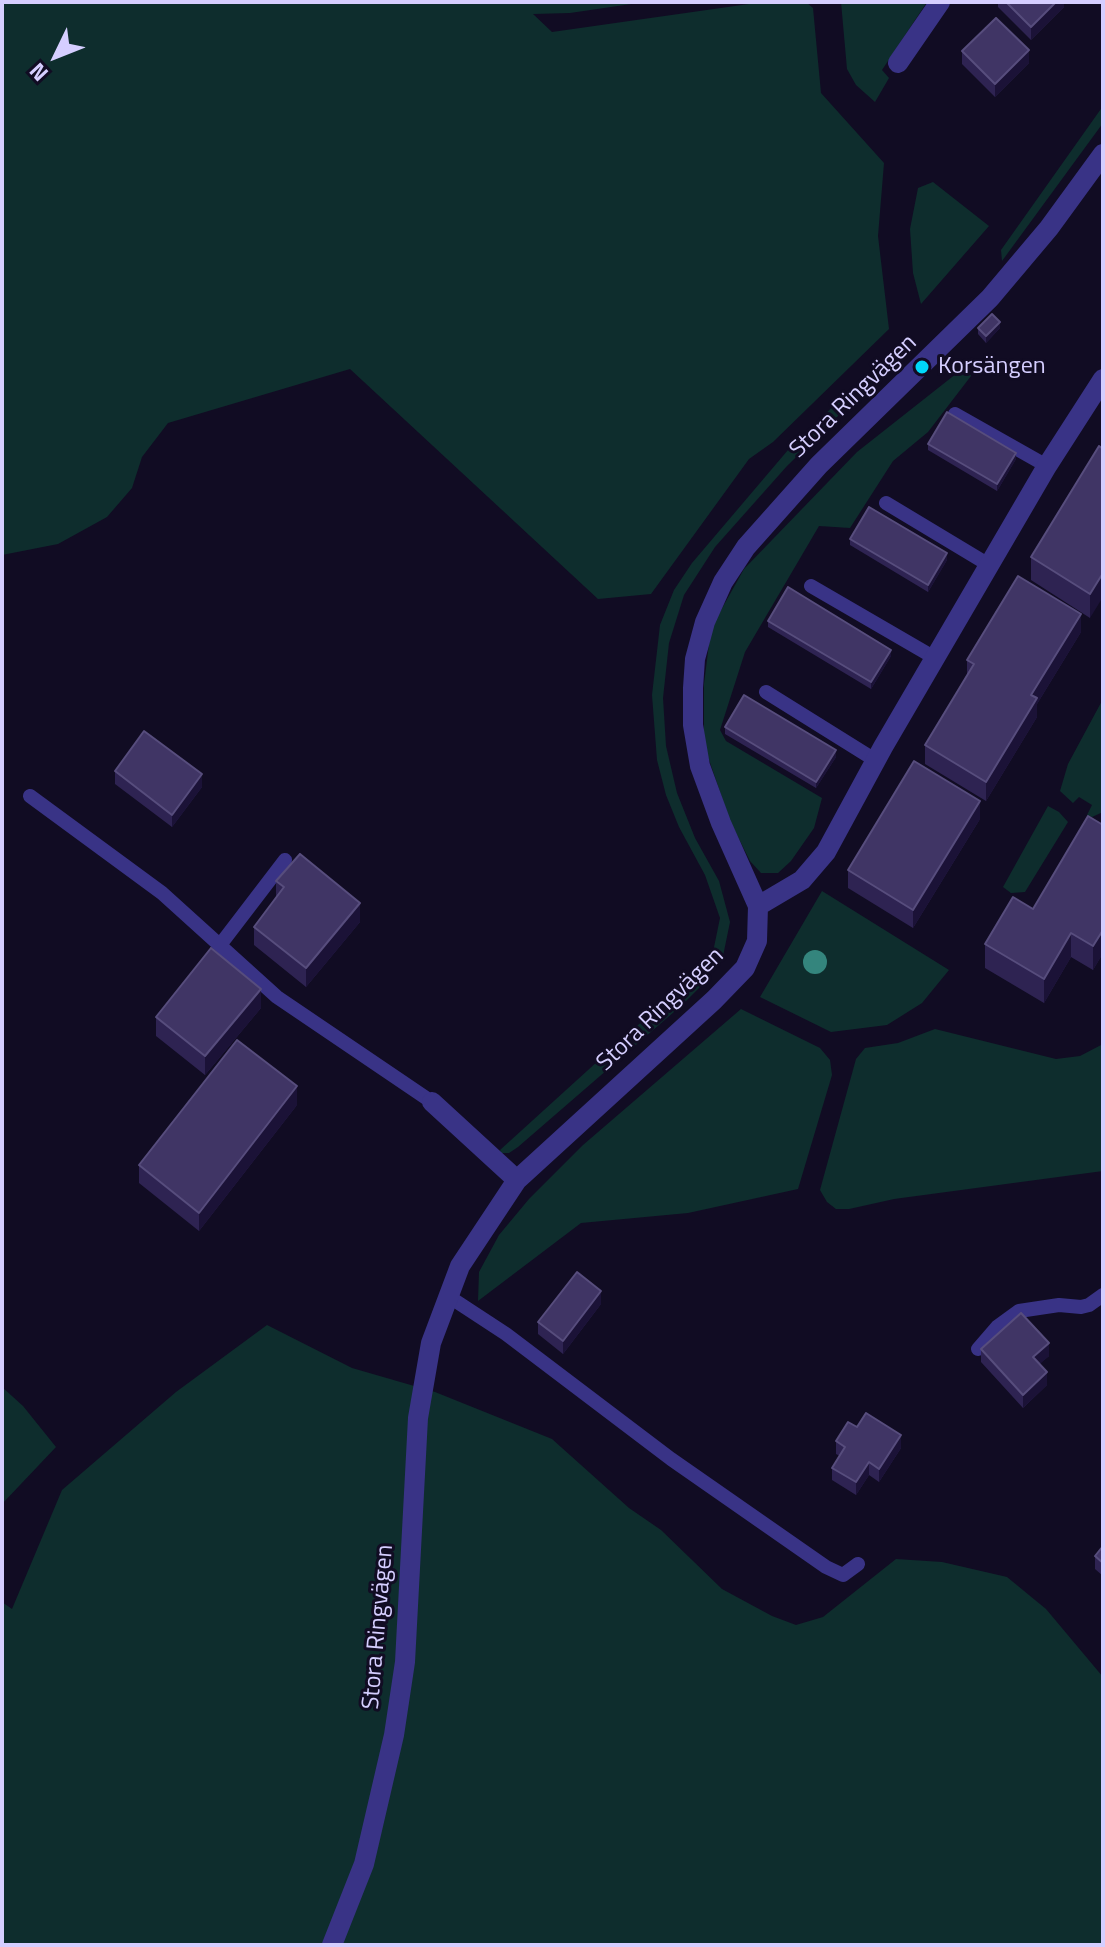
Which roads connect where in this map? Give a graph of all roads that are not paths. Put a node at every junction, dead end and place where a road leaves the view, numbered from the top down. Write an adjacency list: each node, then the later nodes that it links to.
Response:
1 (940, 2): 2 (street)
2 (898, 63)
3 (1103, 154): 15 (street, Stora Ringvägen)
4 (1103, 379): 6 (street)
5 (955, 414): 6 (lane)
6 (1047, 466): 8 (street)
7 (886, 503): 8 (lane)
8 (989, 565): 10 (street)
9 (811, 586): 10 (lane)
10 (935, 658): 12 (street)
11 (766, 692): 12 (lane)
12 (875, 760): 15 (street)
13 (30, 796): 16 (lane)
14 (285, 860): 16 (lane)
15 (758, 906): 18 (street, Stora Ringvägen)
16 (220, 945): 17 (lane)
17 (432, 1102): 18 (street)
18 (517, 1180): 20 (street, Stora Ringvägen)
19 (1103, 1295): 21 (lane)
20 (448, 1296): 22 (lane); 23 (street, Stora Ringvägen)
21 (978, 1349)
22 (858, 1564)
23 (332, 1945)

